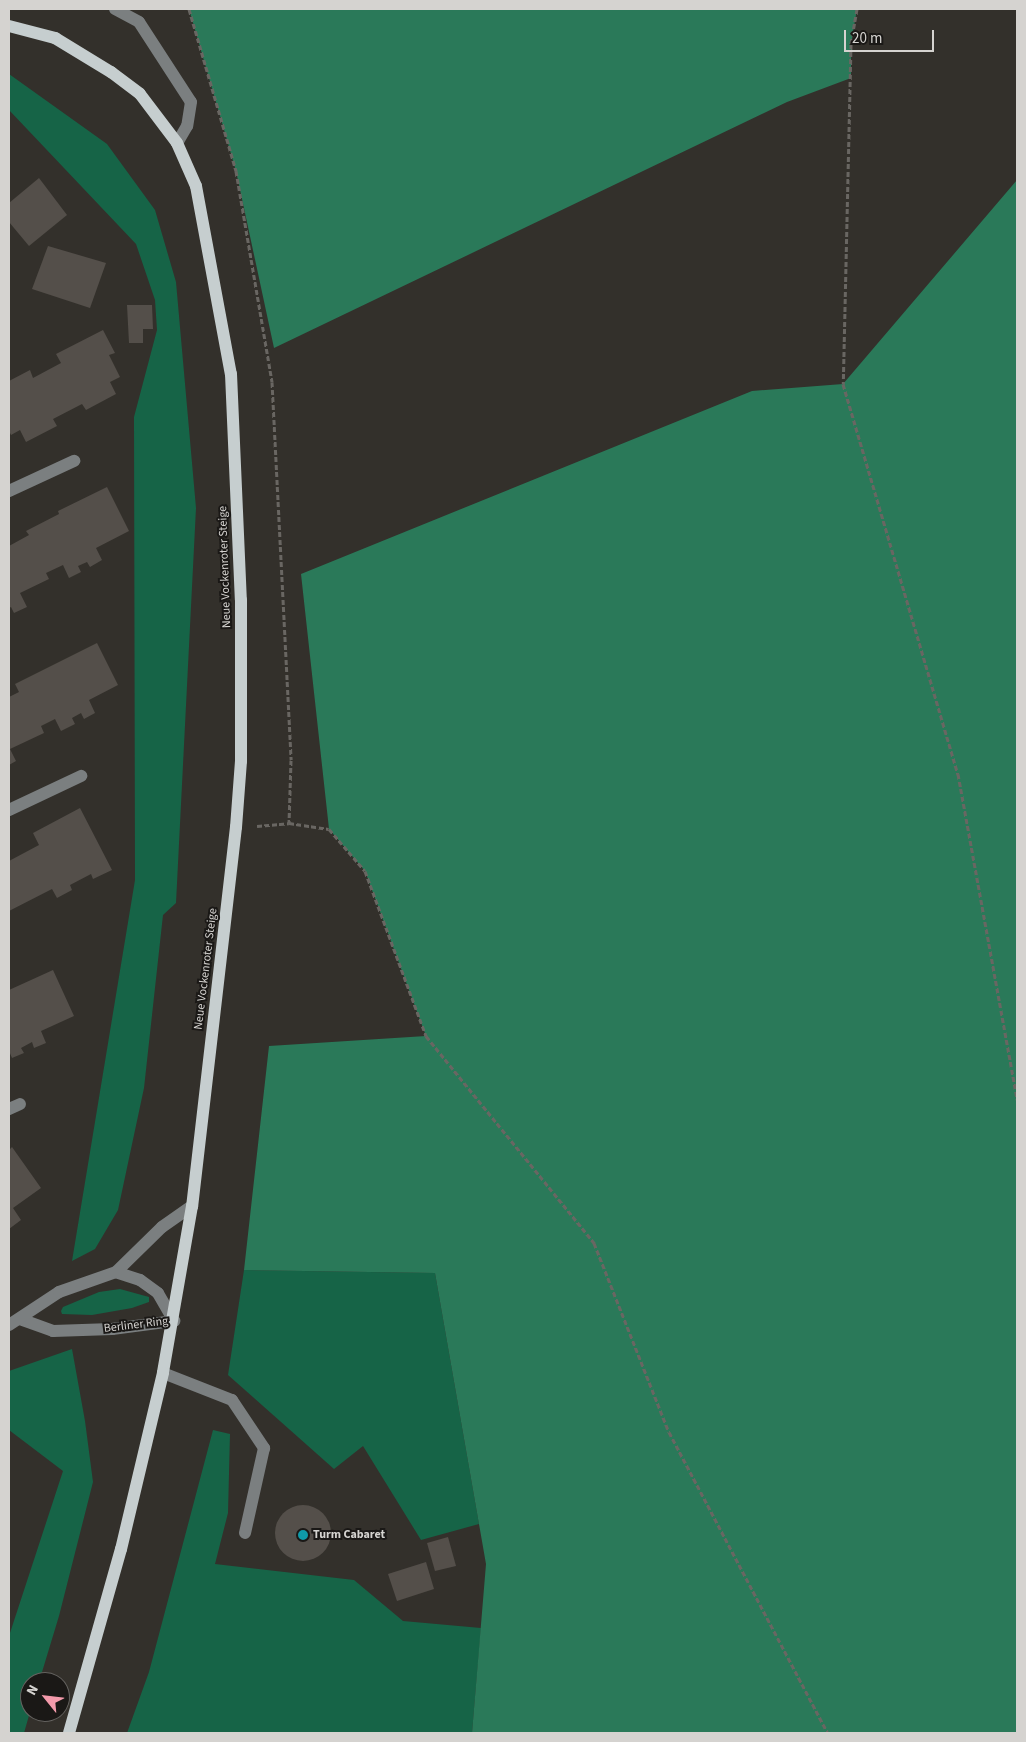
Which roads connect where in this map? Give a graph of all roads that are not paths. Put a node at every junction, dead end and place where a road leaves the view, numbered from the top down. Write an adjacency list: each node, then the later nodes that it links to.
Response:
1 (115, 9): 3 (street)
2 (9, 26): 3 (main road, Neue Vockenroter Steige)
3 (177, 143): 8 (main road, Neue Vockenroter Steige)
4 (74, 460): 5 (street)
5 (9, 491)
6 (81, 776): 7 (street)
7 (9, 810)
8 (192, 1206): 9 (street, Berliner Ring); 10 (main road, Neue Vockenroter Steige)
9 (116, 1272): 10 (street, Berliner Ring); 11 (street, Berliner Ring)
10 (174, 1321): 11 (street, Berliner Ring); 12 (main road, Neue Vockenroter Steige)
11 (14, 1322)
12 (163, 1373): 13 (street); 14 (main road, Neue Vockenroter Steige)
13 (245, 1533)
14 (69, 1733)

